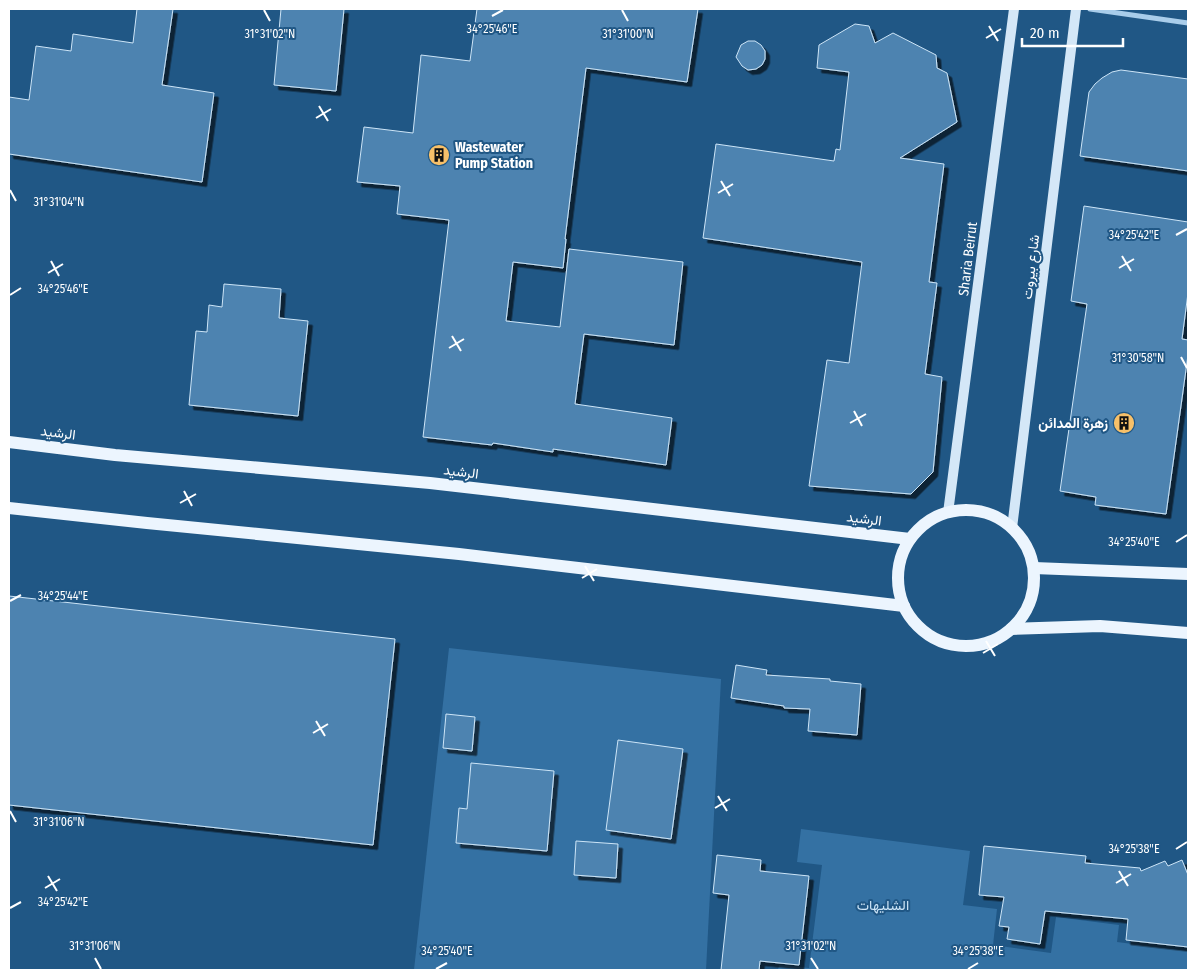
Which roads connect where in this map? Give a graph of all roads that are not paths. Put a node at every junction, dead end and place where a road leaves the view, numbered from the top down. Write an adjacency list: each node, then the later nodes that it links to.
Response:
1 (1014, 9): 7 (main road, Sharia Beirut)
2 (1076, 9): 8 (main road, شارع بيروت)
3 (1090, 9): 4 (street)
4 (1188, 23)
5 (9, 442): 9 (main road, الرشيد)
6 (9, 508): 12 (main road)
7 (948, 513): 8 (main road); 9 (main road)
8 (1012, 528): 10 (main road)
9 (910, 539): 12 (main road)
10 (1034, 568): 11 (main road); 13 (main road)
11 (1188, 574)
12 (904, 606): 13 (main road)
13 (1011, 629): 14 (main road)
14 (1188, 633)

